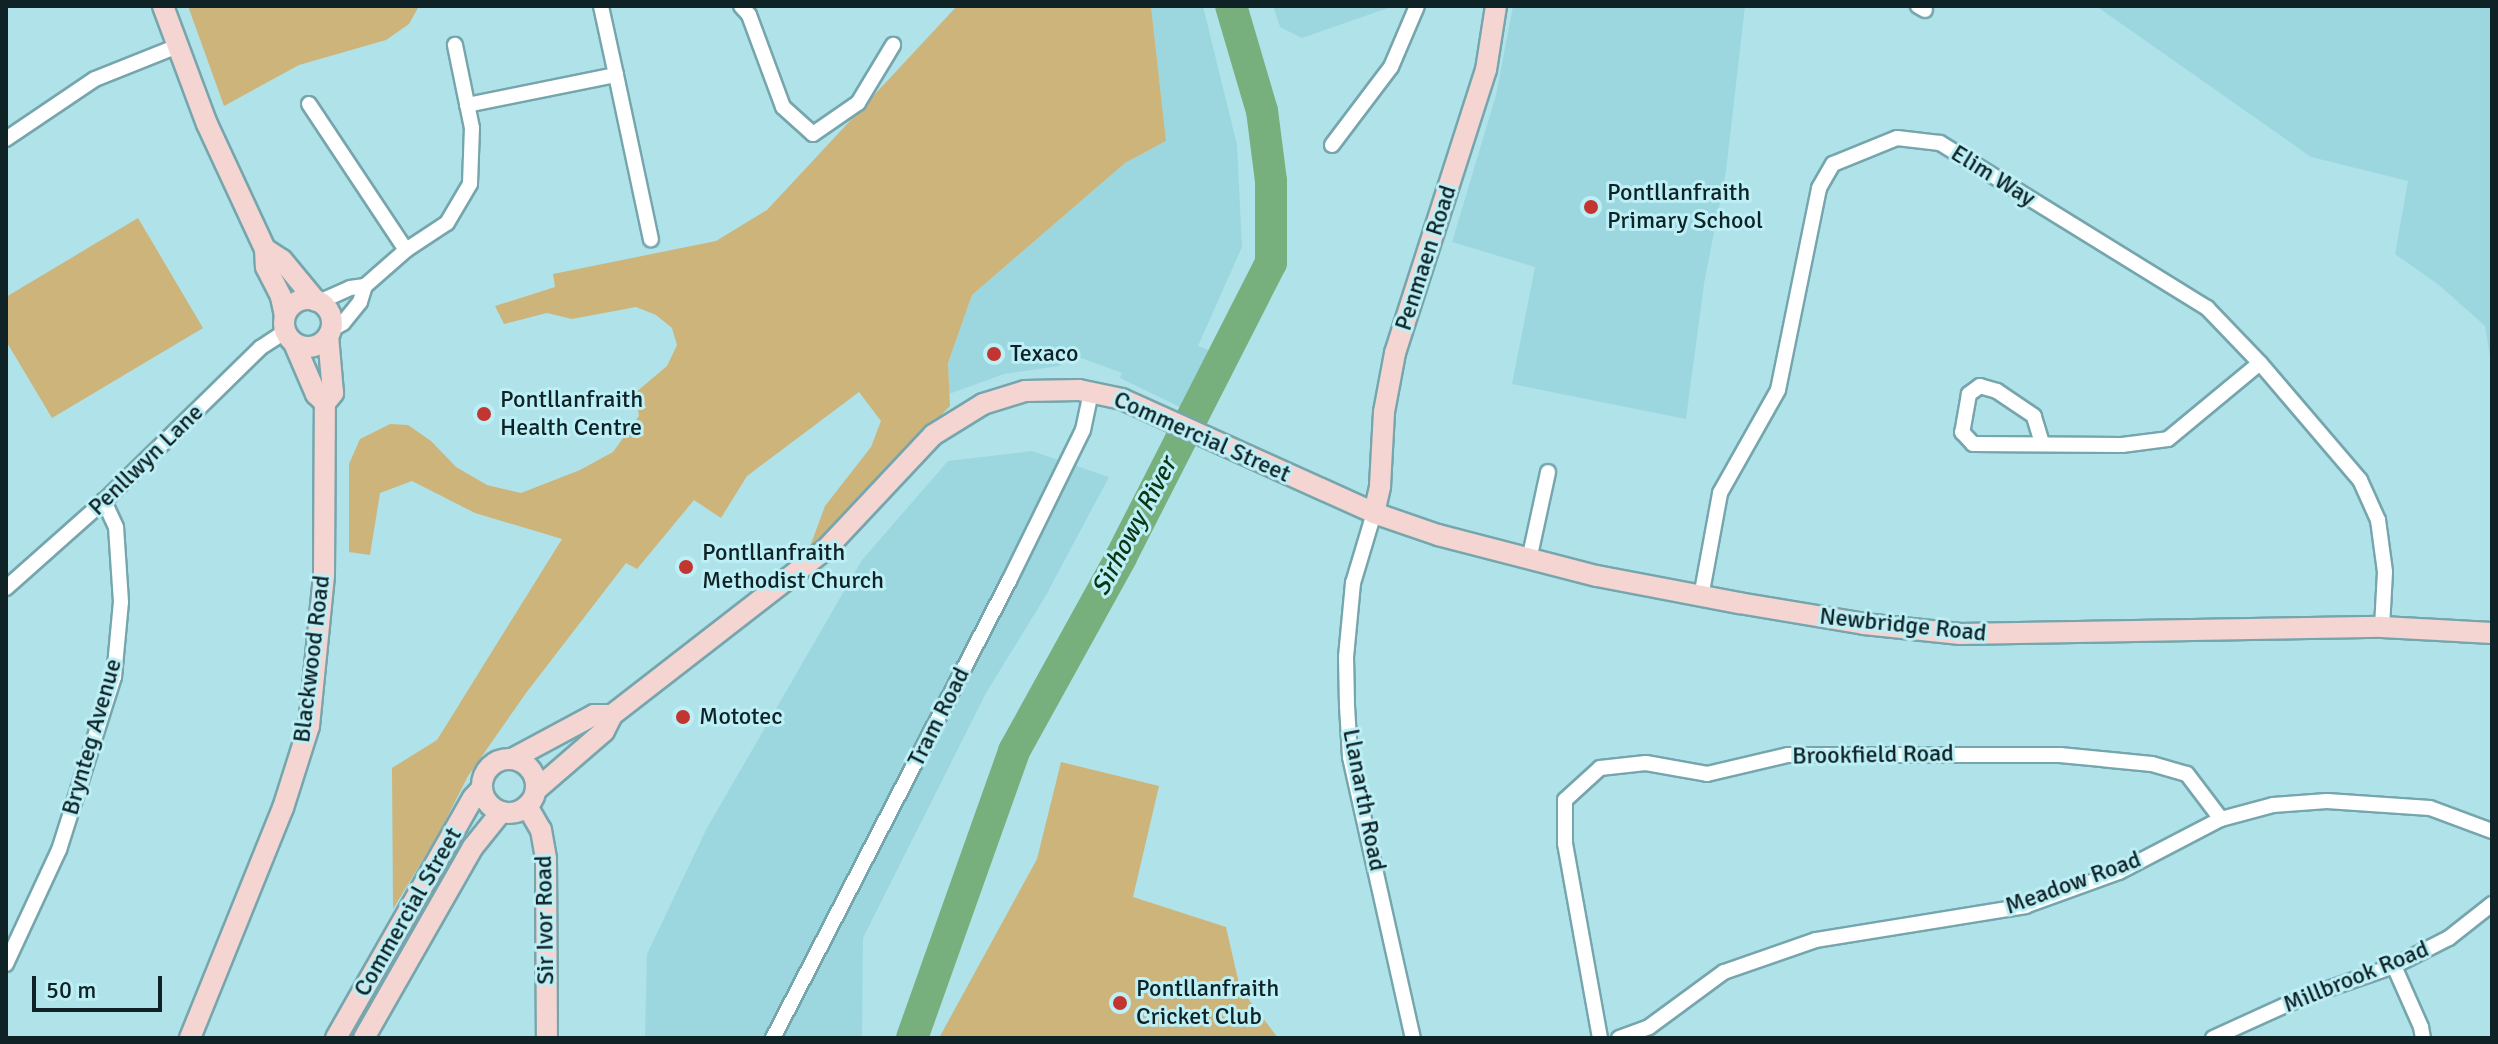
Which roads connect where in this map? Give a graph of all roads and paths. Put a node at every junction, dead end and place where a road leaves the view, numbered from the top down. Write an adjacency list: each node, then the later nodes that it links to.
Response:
1 (163, 6): 8 (main road)
2 (601, 6): 9 (street)
3 (741, 6): 7 (street)
4 (1417, 6): 13 (street)
5 (1496, 6): 27 (main road, Penmaen Road)
6 (455, 45): 11 (street)
7 (893, 45)
8 (178, 46): 12 (street); 15 (main road)
9 (616, 75): 11 (street); 14 (street)
10 (309, 104): 16 (street)
11 (467, 105): 16 (street)
12 (6, 139)
13 (1332, 145)
14 (651, 239)
15 (265, 249): 18 (main road); 19 (main road)
16 (406, 250): 17 (street)
17 (365, 286): 18 (street); 20 (street)
18 (318, 301): 19 (main road); 20 (main road)
19 (288, 331): 20 (main road); 23 (main road); 26 (street, Penllwyn Lane)
20 (330, 333): 23 (main road, Blackwood Road)
21 (2260, 363): 24 (street); 30 (street, Elim Way); 31 (street, Elim Way)
22 (1091, 392): 27 (main road, Commercial Street); 33 (main road, Commercial Street); 47 (street, Tram Road)
23 (325, 403): 43 (main road, Blackwood Road)
24 (2042, 443): 24 (street)
25 (1548, 472): 28 (street)
26 (104, 501): 29 (street, Penllwyn Lane); 41 (street, Brynteg Avenue)
27 (1374, 513): 28 (main road, Newbridge Road); 48 (street, Llanarth Road)
28 (1529, 560): 30 (main road, Newbridge Road)
29 (6, 588)
30 (1701, 597): 31 (main road, Newbridge Road)
31 (2382, 627): 32 (main road, Newbridge Road)
32 (2492, 633)
33 (612, 715): 34 (main road, Commercial Street); 36 (main road, Commercial Street)
34 (512, 759): 35 (main road, Commercial Street); 36 (main road)
35 (482, 788): 37 (main road); 44 (main road, Commercial Street)
36 (531, 798): 37 (main road, Commercial Street); 46 (main road, Sir Ivor Road)
37 (501, 812): 45 (main road, Commercial Street)
38 (2221, 819): 39 (street, Meadow Road); 49 (street, Brookfield Road); 50 (street, Meadow Road)
39 (2492, 831)
40 (2492, 904): 42 (street, Millbrook Road)
41 (6, 964)
42 (2394, 966): 51 (street, Millbrook Road); 52 (street)
43 (190, 1038)
44 (336, 1038)
45 (364, 1038)
46 (547, 1038)
47 (773, 1038)
48 (1413, 1038)
49 (1600, 1038)
50 (1619, 1038)
51 (2213, 1038)
52 (2423, 1038)

